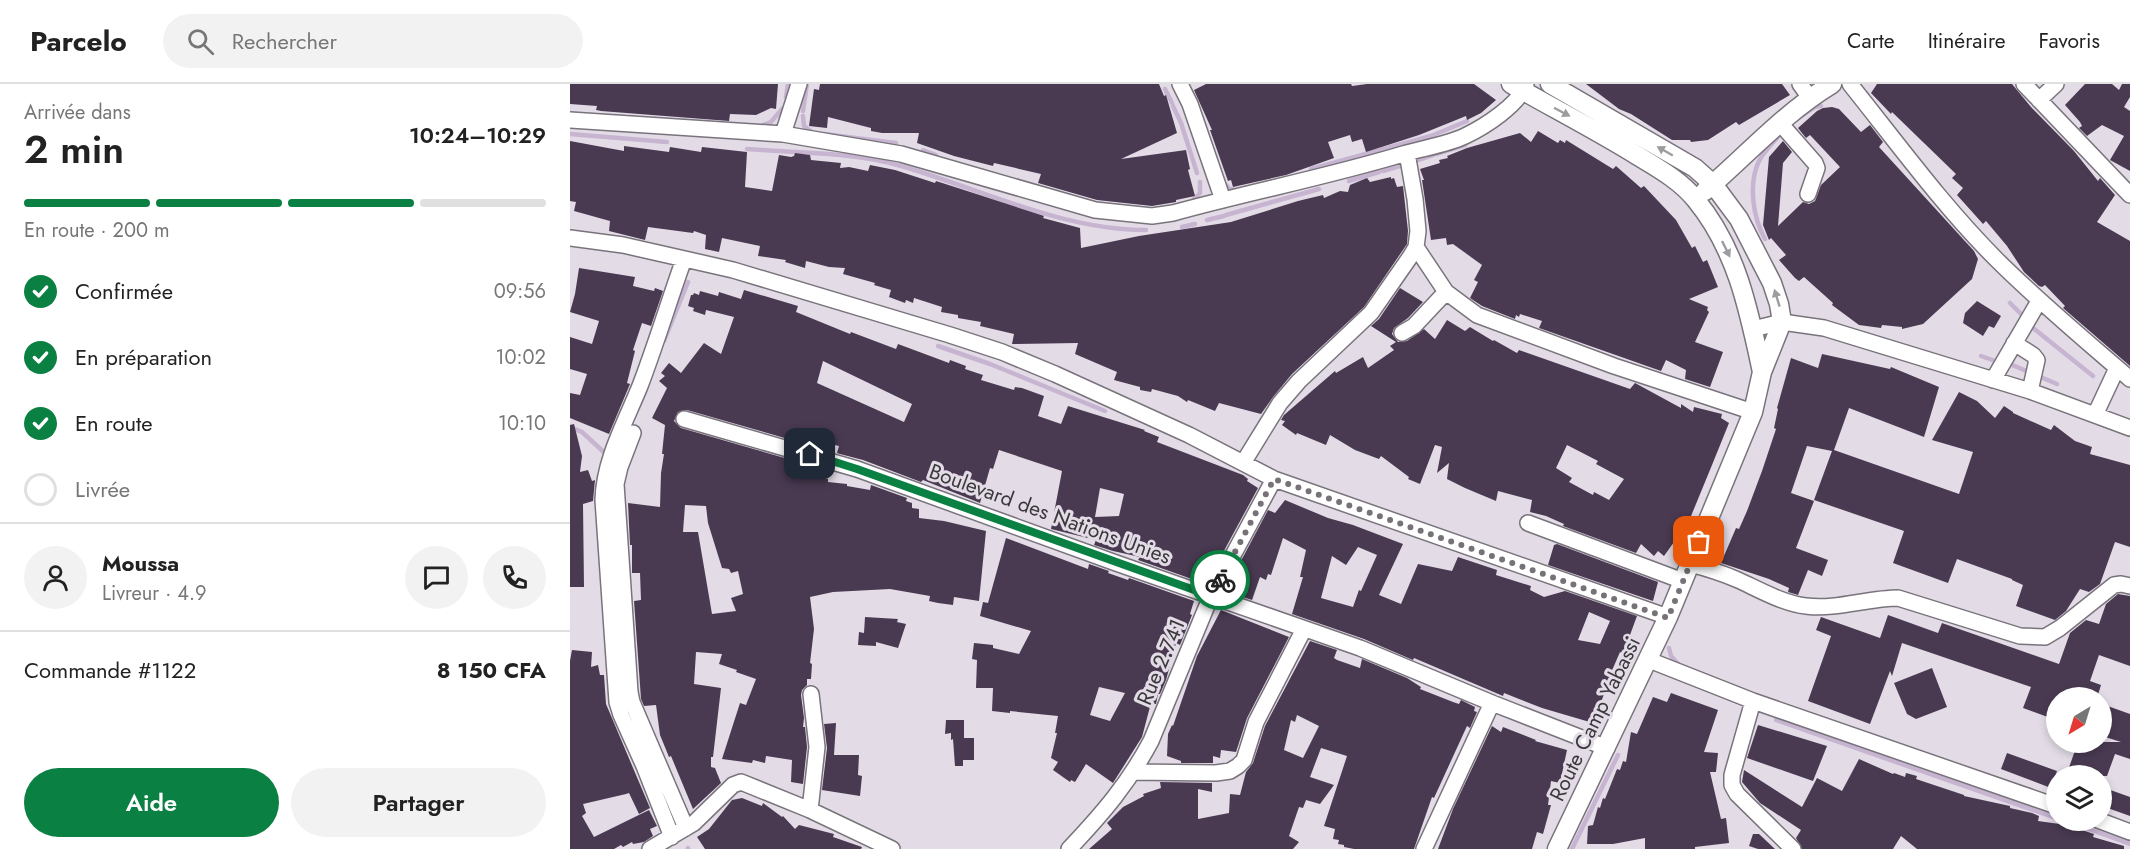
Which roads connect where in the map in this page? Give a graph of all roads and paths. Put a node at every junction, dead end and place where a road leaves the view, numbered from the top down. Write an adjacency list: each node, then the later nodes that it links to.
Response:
1 (799, 84): 13 (street)
2 (1180, 84): 19 (street)
3 (1550, 84): 15 (main road, one-way to 3)
4 (1832, 84): 9 (main road)
5 (1850, 84): 24 (street)
6 (2024, 84): 10 (street)
7 (2056, 84): 10 (street)
8 (1520, 86): 14 (street); 18 (main road, one-way to 18)
9 (1805, 91): 12 (main road)
10 (2039, 100): 17 (street)
11 (570, 120): 13 (street)
12 (1779, 122): 15 (main road); 16 (street)
13 (783, 134): 19 (street)
14 (1407, 153): 19 (street); 21 (street)
15 (1713, 184): 18 (main road); 25 (main road, one-way to 15)
16 (1808, 194)
17 (2130, 195)
18 (1696, 199): 26 (main road, one-way to 26)
19 (1223, 200)
20 (570, 238): 22 (street)
21 (1416, 246): 23 (street); 39 (street)
22 (684, 259): 39 (street); 58 (street)
23 (1446, 291): 27 (street); 34 (street)
24 (2039, 300): 28 (street); 29 (street)
25 (1782, 322): 26 (street); 30 (main road, Route Camp Yabassi); 32 (street)
26 (1753, 330): 30 (main road)
27 (1402, 333)
28 (2014, 343): 32 (street); 33 (street)
29 (2117, 368): 31 (street); 35 (street)
30 (1762, 372): 34 (main road, Route Camp Yabassi)
31 (2130, 379)
32 (1993, 380): 33 (street)
33 (2030, 391): 35 (street)
34 (1753, 412): 42 (main road, Route Camp Yabassi)
35 (2095, 414): 37 (street)
36 (684, 419): 44 (street, Boulevard des Nations Unies)
37 (2130, 428)
38 (633, 433): 56 (street)
39 (1243, 463): 40 (street)
40 (1274, 479): 44 (street, Rue 2.741); 45 (street)
41 (1528, 523): 42 (street)
42 (1686, 572): 43 (street); 45 (main road, Route Camp Yabassi)
43 (2130, 586)
44 (1211, 596): 46 (street, Boulevard des Nations Unies); 52 (street, Rue 2.741)
45 (1668, 618): 47 (main road, Route Camp Yabassi)
46 (1304, 629): 50 (street, Boulevard des Nations Unies); 52 (street)
47 (1649, 660): 49 (street); 51 (main road, Route Camp Yabassi)
48 (812, 694): 54 (street)
49 (1754, 701): 53 (street); 64 (street)
50 (1492, 703): 51 (street, Boulevard des Nations Unies); 62 (street)
51 (1606, 748): 63 (main road, Route Camp Yabassi)
52 (1133, 772): 61 (street, Rue 2.741)
53 (2046, 803)
54 (810, 810): 56 (street); 60 (street)
55 (2112, 825): 57 (street)
56 (687, 828): 58 (street)
57 (2130, 832)
58 (672, 837): 59 (street)
59 (650, 849)
60 (892, 849)
61 (1069, 849)
62 (1424, 849)
63 (1557, 849)
64 (1793, 849)

